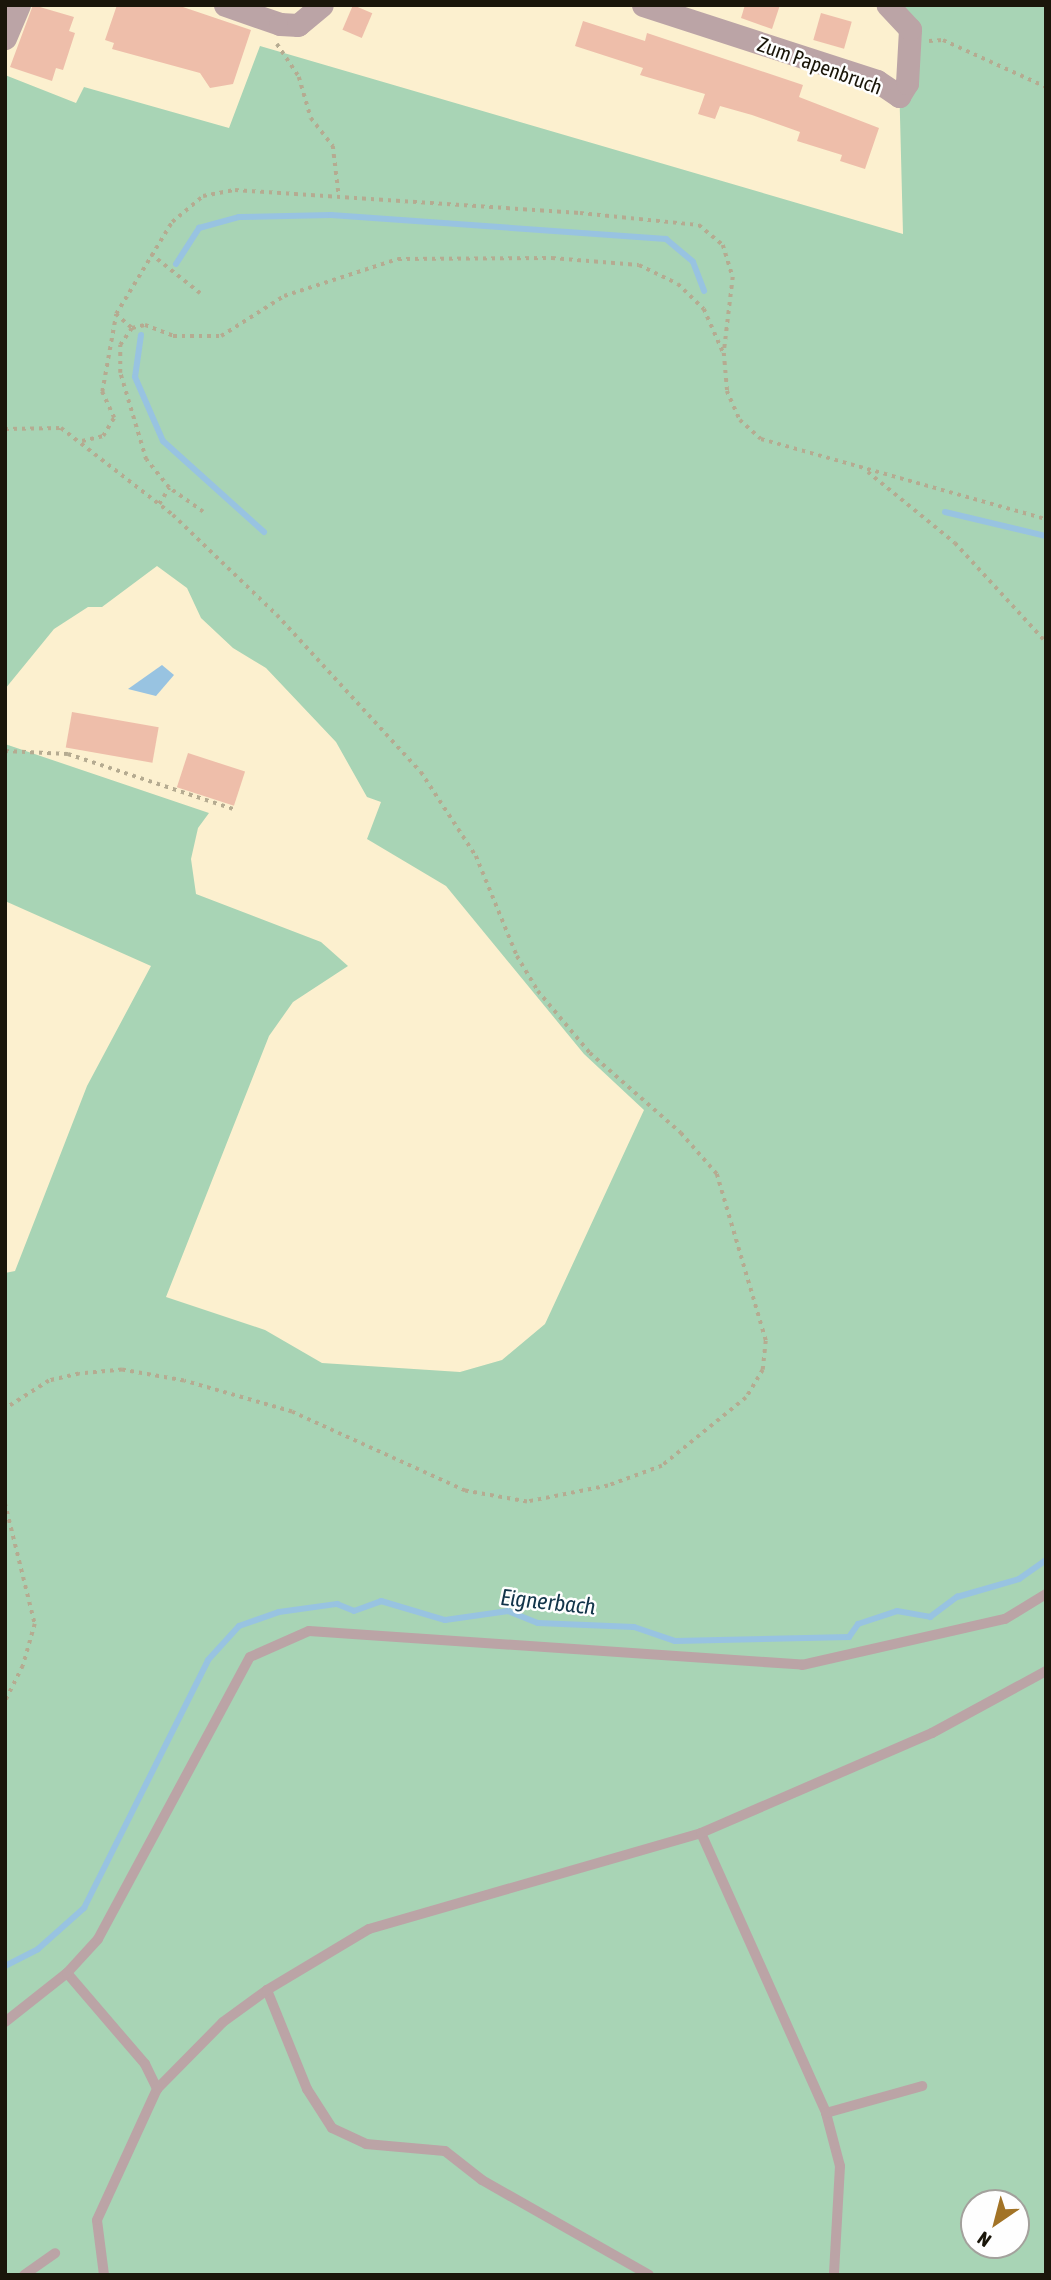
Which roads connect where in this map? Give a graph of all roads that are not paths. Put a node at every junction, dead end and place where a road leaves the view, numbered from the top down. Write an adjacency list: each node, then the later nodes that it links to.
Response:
1 (19, 5): 6 (street)
2 (225, 5): 3 (street)
3 (323, 5)
4 (643, 5): 5 (street, Zum Papenbruch)
5 (888, 5)
6 (5, 38)
7 (1046, 1594): 10 (lane)
8 (1046, 1671): 9 (lane)
9 (701, 1833): 11 (lane); 15 (lane)
10 (67, 1973): 12 (lane); 14 (lane)
11 (267, 1990): 14 (lane); 19 (lane)
12 (5, 2022)
13 (922, 2086): 15 (lane)
14 (157, 2089): 18 (lane)
15 (826, 2113): 20 (lane)
16 (55, 2253): 17 (lane)
17 (24, 2275)
18 (104, 2275)
19 (649, 2275)
20 (834, 2275)

